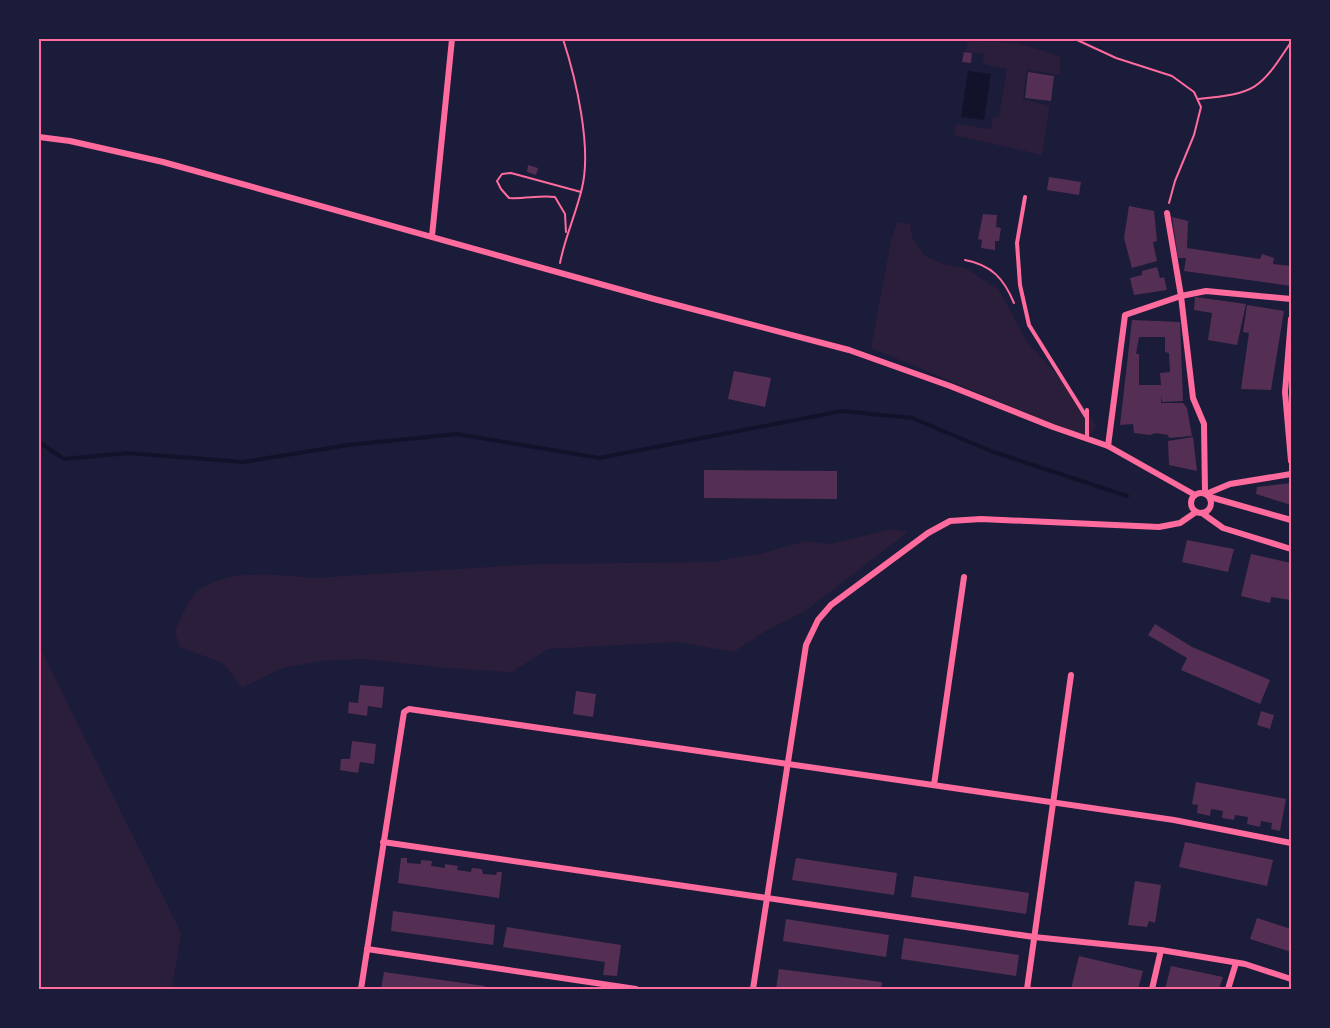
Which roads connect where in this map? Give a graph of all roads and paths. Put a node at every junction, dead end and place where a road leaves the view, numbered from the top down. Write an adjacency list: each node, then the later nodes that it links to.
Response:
1 (452, 39): 11 (street)
2 (563, 39): 8 (path)
3 (1075, 39): 4 (path)
4 (1085, 41): 6 (path)
5 (1291, 42): 6 (path)
6 (1198, 99): 10 (path)
7 (39, 137): 11 (street)
8 (581, 192): 12 (path); 12 (path)
9 (1025, 197): 20 (lane)
10 (1167, 213): 15 (street)
11 (432, 236): 14 (street)
12 (567, 236): 14 (path)
13 (965, 260): 17 (path)
14 (558, 272): 21 (street)
15 (1181, 296): 16 (street); 22 (street); 26 (street)
16 (1291, 299)
17 (1019, 310)
18 (1291, 320): 23 (street)
19 (1087, 410): 20 (lane)
20 (1087, 418): 21 (lane)
21 (1087, 438): 22 (street)
22 (1108, 446): 25 (street)
23 (1291, 461)
24 (1291, 474): 26 (street)
25 (1195, 495): 26 (street); 27 (street)
26 (1207, 495): 27 (street); 28 (street)
27 (1199, 513): 29 (street); 32 (street)
28 (1291, 520)
29 (1291, 549)
30 (964, 577): 33 (street)
31 (1071, 675): 34 (street)
32 (788, 764): 33 (street); 35 (street); 37 (street)
33 (934, 785): 34 (street)
34 (1053, 803): 36 (street); 38 (street)
35 (384, 842): 37 (street); 39 (street)
36 (1291, 843)
37 (767, 898): 38 (street); 45 (street)
38 (1034, 937): 40 (street); 46 (street)
39 (367, 949): 43 (street); 44 (street)
40 (1161, 950): 41 (street); 47 (street)
41 (1236, 963): 42 (street); 48 (street)
42 (1291, 979)
43 (361, 989)
44 (636, 989)
45 (753, 989)
46 (1027, 989)
47 (1152, 989)
48 (1228, 989)

